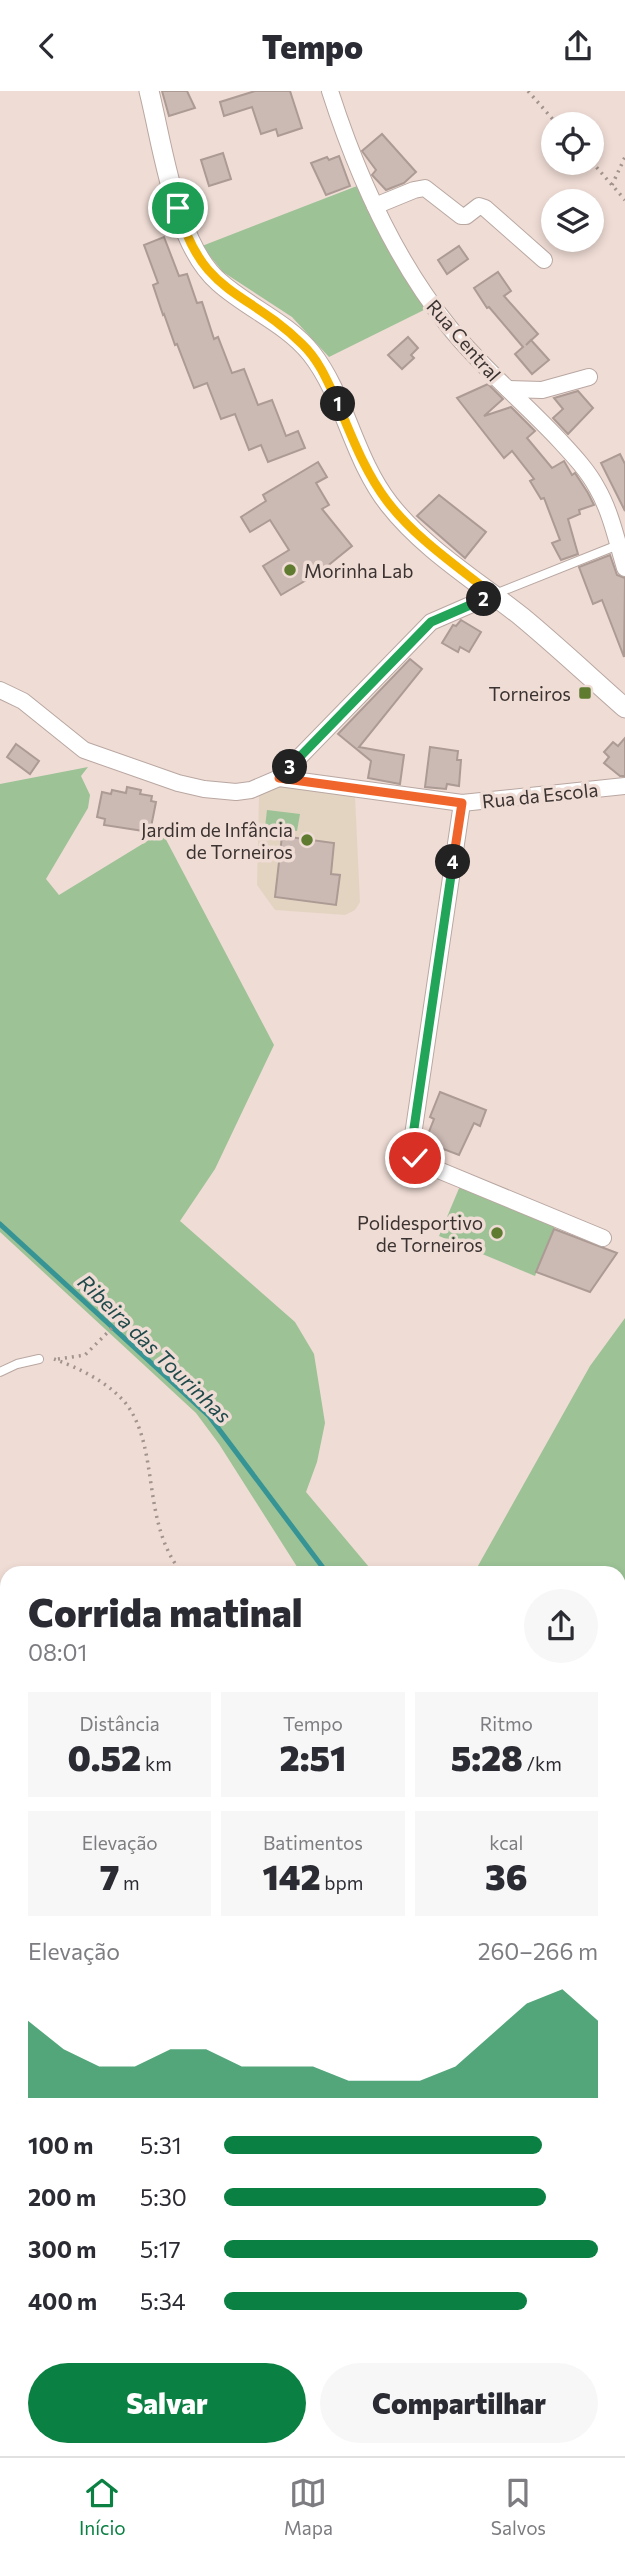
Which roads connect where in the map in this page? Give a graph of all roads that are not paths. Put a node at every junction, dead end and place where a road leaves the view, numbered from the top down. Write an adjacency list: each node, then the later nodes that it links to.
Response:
1 (149, 91): 8 (street)
2 (330, 91): 3 (street, Rua Central)
3 (375, 206): 4 (street); 6 (street, Rua Central)
4 (544, 260)
5 (589, 377): 6 (street)
6 (508, 389): 7 (street, Rua Central)
7 (622, 555): 8 (lane)
8 (493, 595): 10 (street); 11 (street)
9 (0, 690): 11 (street)
10 (625, 708)
11 (279, 778): 13 (street, Rua da Escola)
12 (625, 786): 13 (street, Rua da Escola)
13 (462, 803): 14 (street)
14 (603, 1238)
15 (38, 1359): 16 (lane)
16 (0, 1372)

